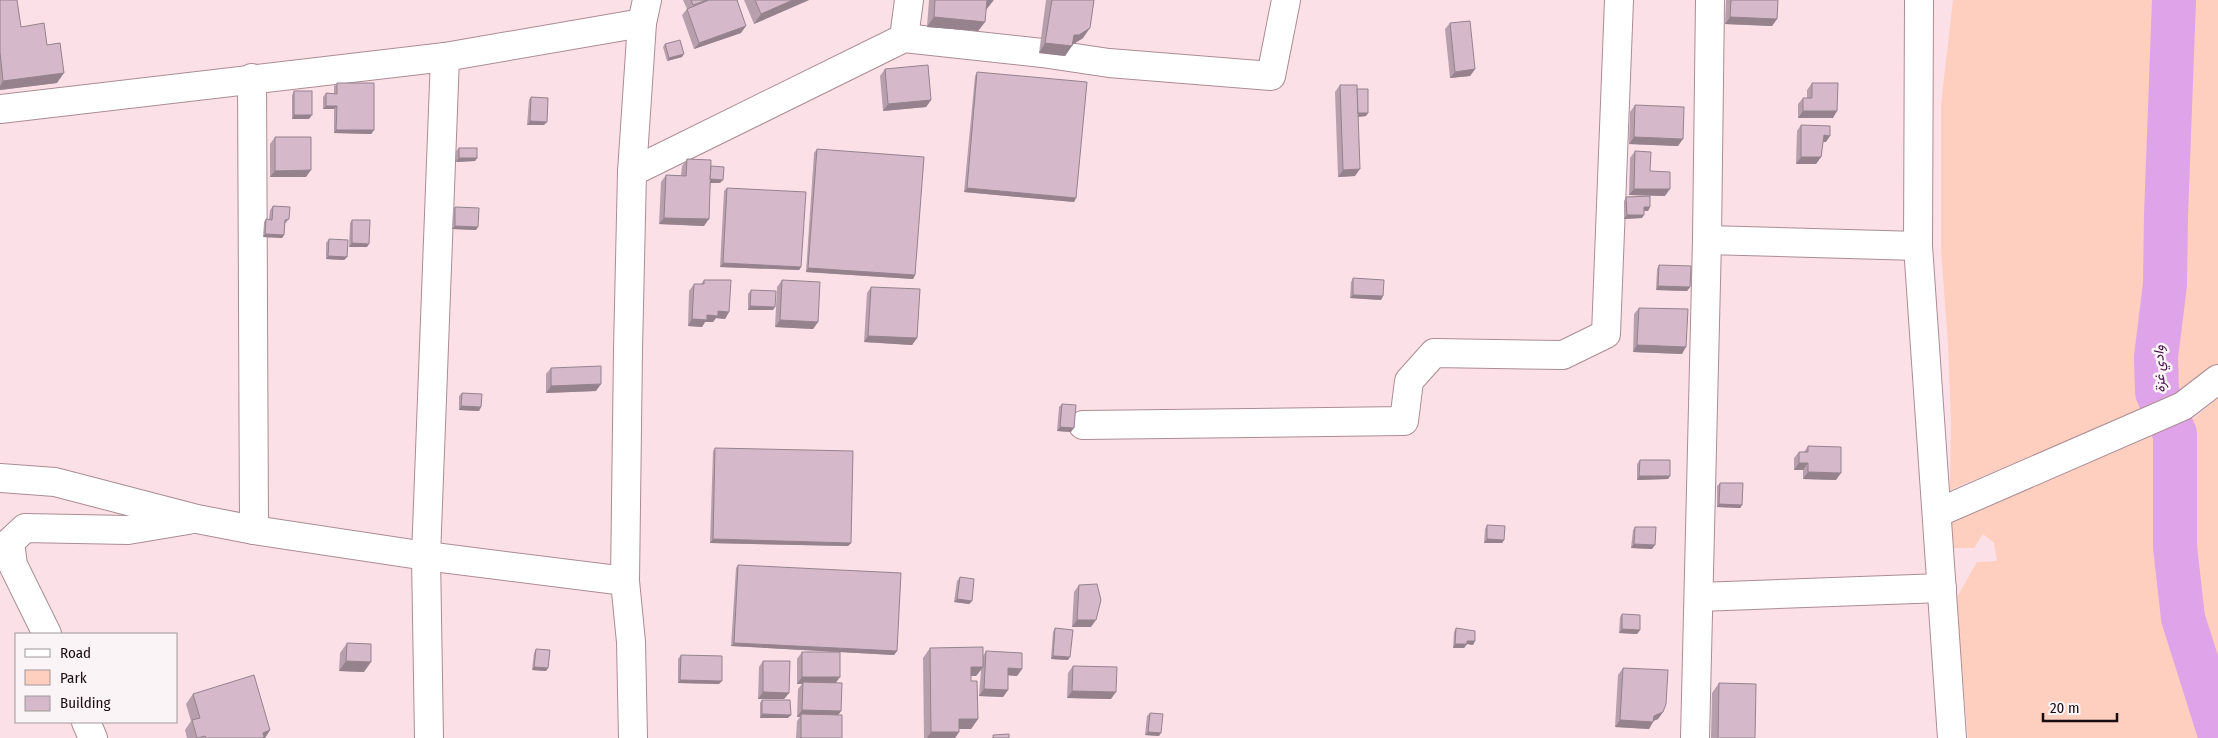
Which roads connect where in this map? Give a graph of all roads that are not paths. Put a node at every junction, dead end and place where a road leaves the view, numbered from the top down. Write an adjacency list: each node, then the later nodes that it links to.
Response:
1 (910, 0): 7 (street)
2 (1286, 0): 7 (street)
3 (1619, 0): 15 (street)
4 (1710, 0): 12 (street)
5 (1919, 0): 13 (street)
6 (644, 11): 8 (street); 11 (street)
7 (904, 38): 11 (street)
8 (445, 57): 9 (street); 20 (street)
9 (252, 78): 10 (street); 19 (street)
10 (0, 109)
11 (632, 172): 21 (street)
12 (1707, 240): 13 (street); 23 (street)
13 (1918, 246): 17 (street)
14 (2218, 379): 17 (street)
15 (1083, 425)
16 (0, 478): 18 (street)
17 (1937, 513): 22 (street)
18 (197, 519): 19 (street); 24 (street)
19 (254, 530): 20 (street)
20 (426, 556): 21 (street); 27 (street)
21 (626, 581): 28 (street)
22 (1942, 588): 23 (street); 30 (street)
23 (1698, 597): 29 (street)
24 (46, 633)
25 (86, 723): 26 (street)
26 (93, 738)
27 (429, 738)
28 (633, 738)
29 (1696, 738)
30 (1952, 738)

